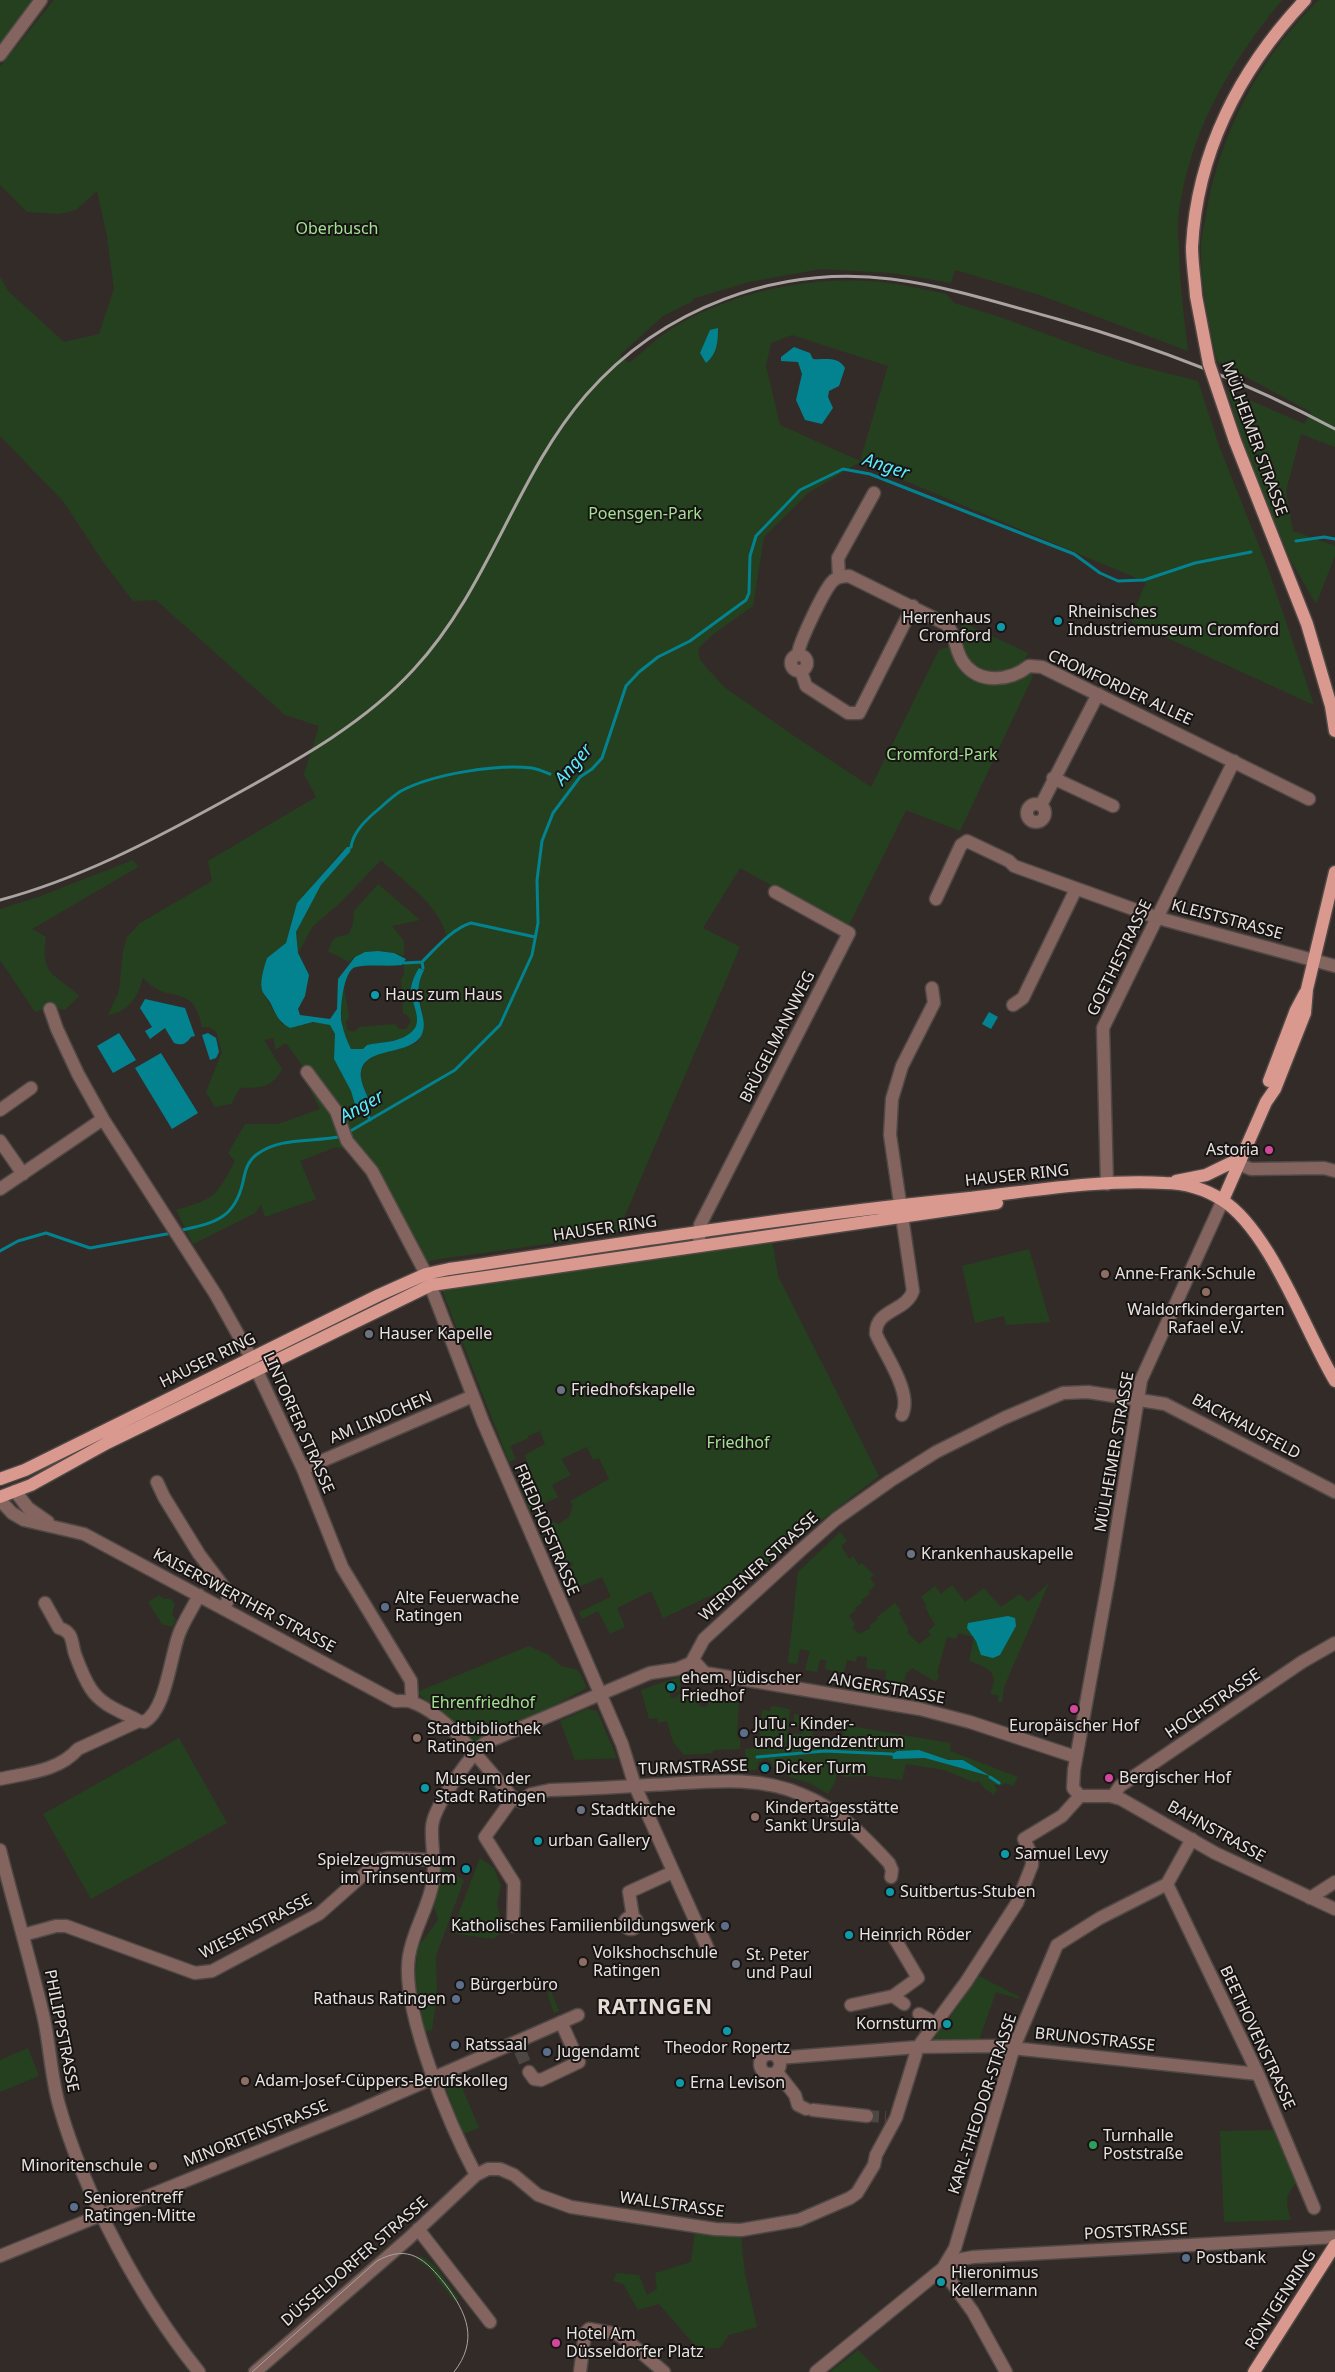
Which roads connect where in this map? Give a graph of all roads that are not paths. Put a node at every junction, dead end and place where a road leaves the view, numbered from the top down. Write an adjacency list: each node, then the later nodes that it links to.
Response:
1 (41, 0): 3 (street)
2 (1305, 0): 8 (main road, MÜLHEIMER STRASSE, bridge)
3 (0, 55)
4 (874, 493): 5 (street)
5 (839, 577): 6 (street, CROMFORDER ALLEE); 6 (street)
6 (913, 606): 7 (street, CROMFORDER ALLEE)
7 (1098, 694): 9 (street, CROMFORDER ALLEE); 10 (street)
8 (1335, 731)
9 (1234, 760): 11 (street, CROMFORDER ALLEE); 18 (street, GOETHESTRASSE)
10 (1053, 778): 12 (street); 13 (street)
11 (1309, 799)
12 (1040, 805)
13 (1113, 806)
14 (1335, 872): 19 (main road, MÜLHEIMER STRASSE)
15 (1076, 889): 17 (street, KLEISTSTRASSE); 18 (street, KLEISTSTRASSE); 22 (street)
16 (775, 892): 37 (street, BRÜGELMANNWEG)
17 (936, 899)
18 (1158, 918): 19 (street, KLEISTSTRASSE); 33 (street, GOETHESTRASSE)
19 (1314, 960): 20 (street, KLEISTSTRASSE); 29 (main road, MÜLHEIMER STRASSE)
20 (1335, 966)
21 (932, 988): 36 (street)
22 (1013, 1005)
23 (50, 1009): 27 (street, LINTORFER STRASSE)
24 (307, 1072): 39 (street, FRIEDHOFSTRASSE)
25 (31, 1088): 26 (street)
26 (0, 1110)
27 (103, 1119): 31 (street); 40 (street, LINTORFER STRASSE)
28 (0, 1141): 31 (street)
29 (1240, 1161): 30 (street); 32 (main road, HAUSER RING); 35 (main road, MÜLHEIMER STRASSE)
30 (1335, 1171)
31 (23, 1174): 34 (street)
32 (1166, 1182): 33 (main road, HAUSER RING); 35 (main road, HAUSER RING)
33 (1107, 1184): 36 (main road, HAUSER RING)
34 (0, 1189)
35 (1223, 1200): 41 (main road); 43 (street, MÜLHEIMER STRASSE)
36 (902, 1211): 37 (main road, HAUSER RING); 38 (main road, HAUSER RING); 44 (street)
37 (700, 1232): 38 (street); 39 (main road, HAUSER RING)
38 (699, 1245): 39 (main road, HAUSER RING)
39 (429, 1280): 40 (main road, HAUSER RING); 42 (street, FRIEDHOFSTRASSE)
40 (254, 1363): 45 (street, LINTORFER STRASSE); 46 (main road, HAUSER RING); 48 (main road, HAUSER RING)
41 (1335, 1381)
42 (473, 1396): 45 (street, AM LINDCHEN); 57 (street, FRIEDHOFSTRASSE)
43 (1138, 1398): 49 (street, BACKHAUSFELD); 56 (street, WERDENER STRASSE); 61 (street, MÜLHEIMER STRASSE)
44 (902, 1415)
45 (303, 1469): 58 (street, LINTORFER STRASSE)
46 (1, 1476): 48 (main road)
47 (157, 1482): 54 (street)
48 (15, 1491): 50 (main road, KAISERSWERTHER STRASSE); 51 (street, KAISERSWERTHER STRASSE)
49 (1335, 1492)
50 (0, 1498): 51 (street, KAISERSWERTHER STRASSE)
51 (59, 1527): 52 (street, KAISERSWERTHER STRASSE)
52 (199, 1595): 54 (street, KAISERSWERTHER STRASSE); 59 (street)
53 (44, 1603): 59 (street)
54 (224, 1608): 58 (street, KAISERSWERTHER STRASSE)
55 (1335, 1643): 65 (street, HOCHSTRASSE)
56 (694, 1661): 57 (street); 61 (street, ANGERSTRASSE)
57 (600, 1695): 60 (street); 63 (street, FRIEDHOFSTRASSE)
58 (412, 1702): 60 (street, KAISERSWERTHER STRASSE)
59 (139, 1721): 62 (street)
60 (473, 1754): 66 (street); 69 (street)
61 (1075, 1764): 64 (street, MÜLHEIMER STRASSE)
62 (0, 1779)
63 (636, 1786): 66 (street, TURMSTRASSE); 70 (street, FRIEDHOFSTRASSE); 71 (street, TURMSTRASSE)
64 (1080, 1796): 65 (street, BAHNSTRASSE); 85 (street, WALLSTRASSE)
65 (1113, 1796): 67 (street, BAHNSTRASSE)
66 (516, 1800): 77 (street)
67 (1192, 1839): 73 (street); 74 (street, BAHNSTRASSE)
68 (0, 1850): 78 (street, PHILIPPSTRASSE)
69 (434, 1860): 78 (street, WIESENSTRASSE); 92 (street)
70 (673, 1872): 76 (street); 80 (street, FRIEDHOFSTRASSE)
71 (891, 1877)
72 (1335, 1882): 74 (street)
73 (1167, 1884): 87 (street, KARL-THEODOR-STRASSE); 91 (street, BEETHOVENSTRASSE)
74 (1310, 1898): 75 (street, BAHNSTRASSE)
75 (1335, 1909)
76 (633, 1917)
77 (513, 1926)
78 (23, 1935): 96 (street, PHILIPPSTRASSE)
79 (895, 1939): 81 (street)
80 (708, 1949)
81 (851, 2006)
82 (919, 2014): 85 (street)
83 (578, 2015): 84 (street, MINORITENSTRASSE)
84 (561, 2022): 89 (street); 92 (street, MINORITENSTRASSE)
85 (935, 2023): 86 (street, WALLSTRASSE)
86 (918, 2047): 87 (street, BRUNOSTRASSE); 88 (street, BRUNOSTRASSE); 94 (street, WALLSTRASSE)
87 (1014, 2047): 91 (street, BRUNOSTRASSE); 101 (street, KARL-THEODOR-STRASSE)
88 (778, 2058): 90 (street); 90 (street)
89 (529, 2072)
90 (777, 2072): 93 (street)
91 (1258, 2074): 95 (street, BEETHOVENSTRASSE)
92 (434, 2077): 94 (street); 96 (street, MINORITENSTRASSE)
93 (867, 2116)
94 (476, 2175): 97 (street, DÜSSELDORFER STRASSE)
95 (1314, 2208)
96 (102, 2215): 100 (street, MINORITENSTRASSE); 103 (street, PHILIPPSTRASSE)
97 (418, 2229): 102 (street); 104 (street, DÜSSELDORFER STRASSE)
98 (1335, 2237): 101 (street, POSTSTRASSE)
99 (1335, 2245): 109 (main road, RÖNTGENRING)
100 (0, 2256)
101 (942, 2270): 107 (street); 108 (street)
102 (490, 2322)
103 (199, 2372)
104 (255, 2372)
105 (580, 2372): 106 (street)
106 (664, 2372)
107 (816, 2372)
108 (1006, 2372)
109 (1254, 2372)

